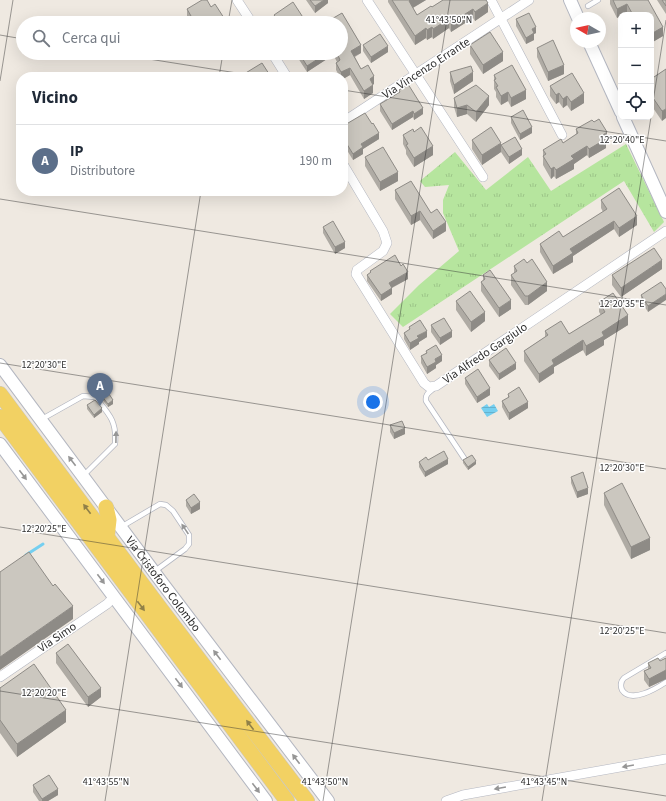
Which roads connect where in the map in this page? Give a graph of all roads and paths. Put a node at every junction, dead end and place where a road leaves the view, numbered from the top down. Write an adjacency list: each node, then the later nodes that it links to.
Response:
1 (237, 0): 9 (street)
2 (367, 0): 14 (street)
3 (492, 0): 10 (street)
4 (529, 0): 10 (street, Via Vincenzo Errante)
5 (570, 0): 8 (street)
6 (598, 0): 7 (lane)
7 (588, 6)
8 (575, 12)
9 (247, 16)
10 (502, 18): 14 (street, Via Vincenzo Errante); 18 (street)
11 (592, 48): 15 (street)
12 (276, 60): 13 (street)
13 (284, 72)
14 (416, 74): 16 (street, Via Vincenzo Errante); 20 (street)
15 (618, 105)
16 (348, 119)
17 (624, 120): 21 (street)
18 (562, 135)
19 (348, 172): 24 (street, Via Alfredo Gargiulo)
20 (483, 177)
21 (666, 212)
22 (666, 231): 24 (street, Via Alfredo Gargiulo)
23 (0, 365): 27 (street, Via Cristoforo Colombo)
24 (436, 386): 29 (lane)
25 (0, 394): 33 (main road, Via Cristoforo Colombo, one-way to 25)
26 (0, 417): 39 (main road, one-way to 39)
27 (41, 420): 30 (street, Via Cristoforo Colombo, one-way to 27); 30 (lane, one-way to 27)
28 (0, 444): 35 (street, one-way to 35)
29 (464, 458)
30 (83, 476): 31 (street, Via Cristoforo Colombo)
31 (106, 507): 32 (street, Via Cristoforo Colombo); 33 (main road)
32 (121, 527): 34 (street, Via Cristoforo Colombo); 34 (lane, one-way to 32)
33 (107, 537): 44 (main road, Via Cristoforo Colombo, one-way to 33)
34 (154, 572): 45 (street, Via Cristoforo Colombo, one-way to 34)
35 (114, 597): 37 (street, Via Simo); 40 (street, one-way to 40)
36 (666, 653): 38 (lane)
37 (0, 677)
38 (666, 682)
39 (202, 688): 40 (street); 43 (main road)
40 (199, 711): 42 (street, one-way to 42)
41 (666, 759): 46 (street, one-way to 46)
42 (266, 801)
43 (287, 801)
44 (307, 801)
45 (328, 801)
46 (446, 801)

